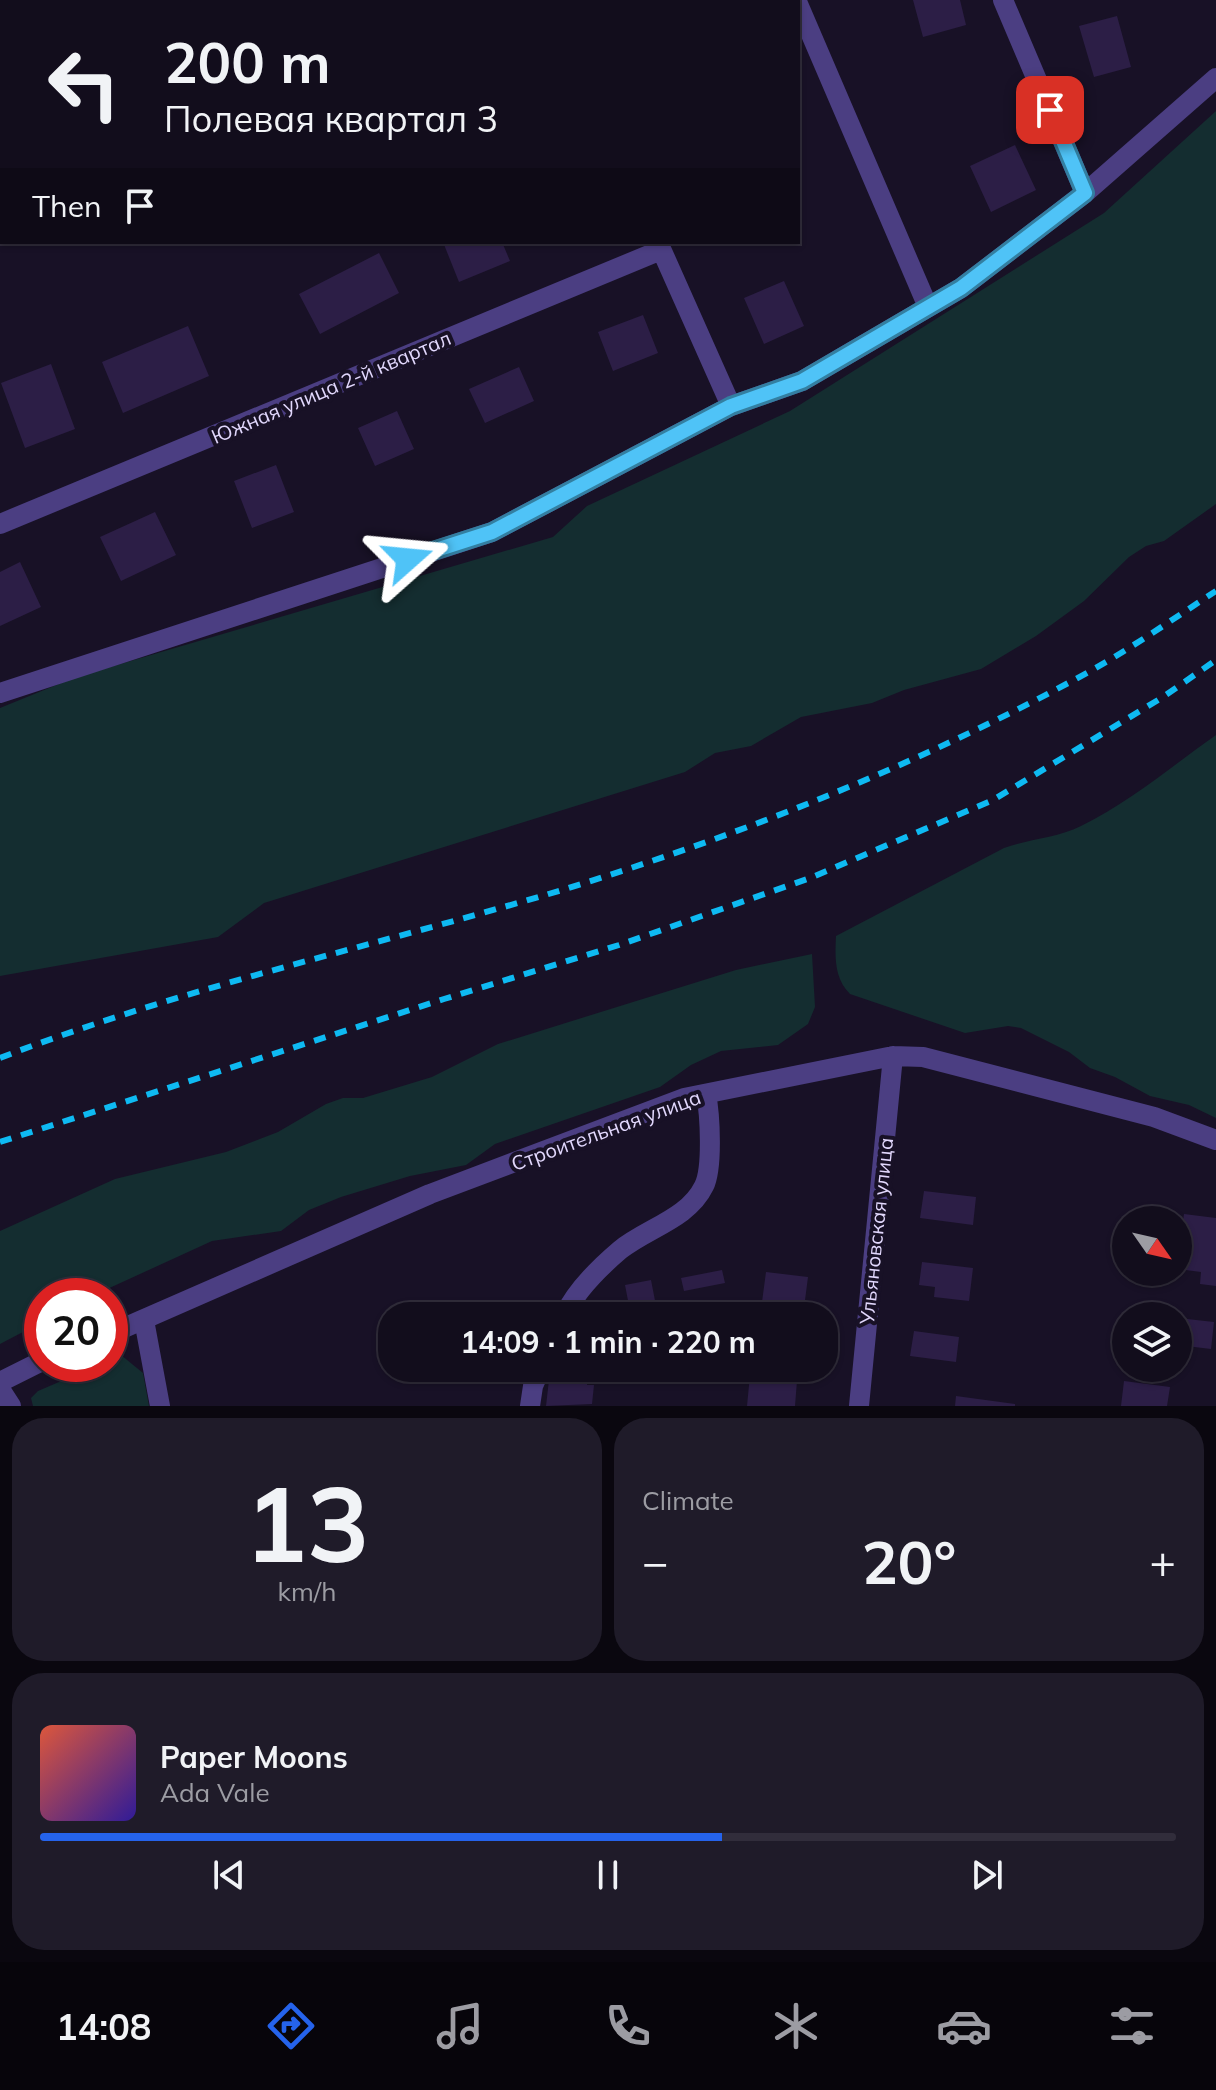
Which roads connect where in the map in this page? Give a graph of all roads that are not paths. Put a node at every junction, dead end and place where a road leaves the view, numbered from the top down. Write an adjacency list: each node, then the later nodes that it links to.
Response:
1 (1003, 0): 4 (street)
2 (800, 9): 6 (street)
3 (1216, 78): 4 (street)
4 (1085, 193): 6 (street)
5 (660, 246): 7 (street); 8 (street, Южная улица 2-й квартал)
6 (928, 307): 7 (street)
7 (731, 406): 9 (street)
8 (0, 524)
9 (0, 693)
10 (893, 1056): 11 (street, Строительная улица); 12 (street, Строительная улица); 23 (street, Ульяновская улица)
11 (706, 1094): 13 (street); 14 (street, Строительная улица)
12 (1216, 1140)
13 (571, 1302)
14 (144, 1320): 15 (street, Строительная улица); 21 (street)
15 (128, 1327)
16 (24, 1370): 17 (street)
17 (0, 1382)
18 (535, 1382): 22 (street)
19 (0, 1389): 20 (street)
20 (11, 1406)
21 (160, 1406)
22 (530, 1406)
23 (859, 1406)

